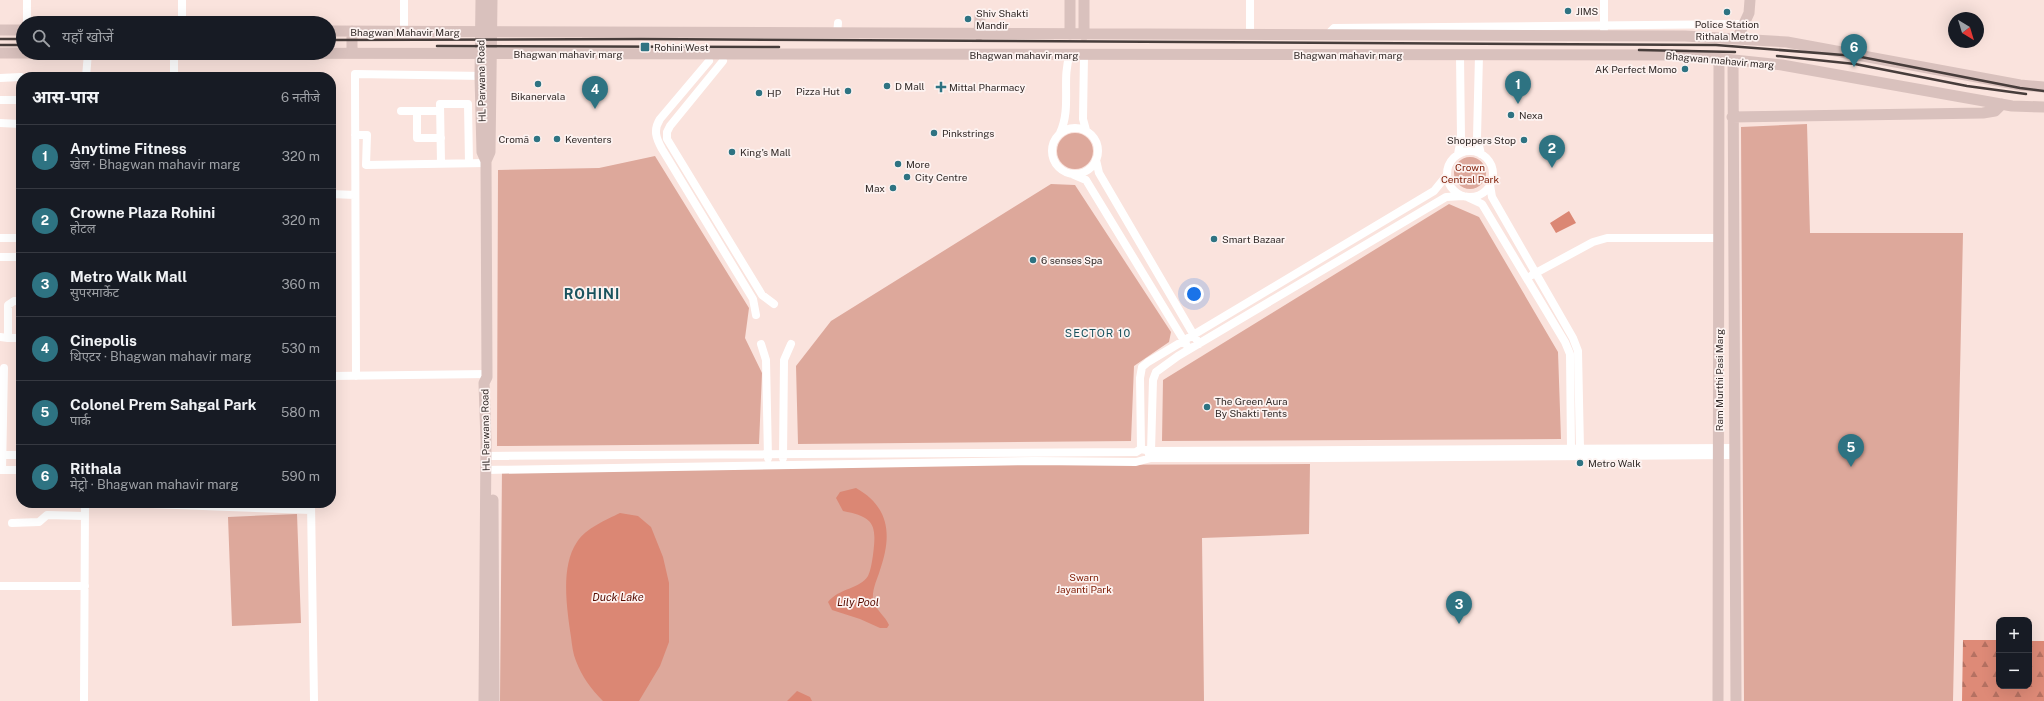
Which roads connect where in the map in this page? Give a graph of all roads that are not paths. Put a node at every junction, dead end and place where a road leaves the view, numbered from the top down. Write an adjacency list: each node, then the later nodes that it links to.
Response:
1 (27, 0): 11 (street)
2 (182, 0): 12 (street)
3 (404, 0): 20 (street)
4 (481, 0): 21 (main road, HL Parwana Road)
5 (492, 0): 21 (main road, HL Parwana Road)
6 (1070, 0): 23 (main road)
7 (1084, 0): 24 (main road)
8 (1250, 0): 25 (street)
9 (1604, 0): 17 (street)
10 (1750, 0): 14 (main road)
11 (27, 16)
12 (182, 16)
13 (980, 16): 22 (main road)
14 (1744, 24): 17 (street); 28 (main road)
15 (0, 30): 16 (main road)
16 (16, 30)
17 (1604, 30): 26 (street); 27 (main road, Bhagwan mahavir marg); 28 (main road, Bhagwan mahavir marg)
18 (336, 31): 19 (main road, Bhagwan Mahavir Marg)
19 (352, 32): 20 (main road, Bhagwan Mahavir Marg); 32 (main road)
20 (404, 32): 21 (main road, Bhagwan Mahavir Marg)
21 (486, 32): 22 (main road, Bhagwan mahavir marg); 33 (main road, HL Parwana Road)
22 (979, 34): 23 (main road, Bhagwan mahavir marg)
23 (1070, 34): 24 (main road, Bhagwan mahavir marg)
24 (1084, 35): 25 (main road, Bhagwan mahavir marg)
25 (1250, 35): 26 (main road, Bhagwan mahavir marg)
26 (1332, 35): 27 (main road, Bhagwan mahavir marg)
27 (1356, 35): 36 (main road)
28 (1737, 39): 50 (main road, Bhagwan mahavir marg)
29 (0, 53): 30 (main road, Bhagwan mahavir marg)
30 (16, 53)
31 (336, 54): 32 (main road, Bhagwan mahavir marg)
32 (352, 54): 33 (main road, Bhagwan mahavir marg)
33 (486, 54): 34 (main road, Bhagwan mahavir marg); 47 (main road, HL Parwana Road)
34 (1070, 54): 35 (main road, Bhagwan mahavir marg); 62 (street)
35 (1084, 55): 36 (main road, Bhagwan mahavir marg); 61 (street)
36 (1358, 55): 37 (main road, Bhagwan mahavir marg)
37 (1460, 55): 38 (main road, Bhagwan mahavir marg); 65 (street)
38 (1479, 55): 39 (main road, Bhagwan mahavir marg); 66 (street)
39 (1719, 58): 42 (main road, Bhagwan mahavir marg); 79 (main road, Ram Murthi Pasi Marg)
40 (87, 60): 45 (street)
41 (174, 60): 46 (street)
42 (1732, 60): 53 (main road, Bhagwan mahavir marg); 58 (main road, Ram Murthi Pasi Marg)
43 (709, 61): 86 (street)
44 (723, 61): 85 (street)
45 (86, 72)
46 (174, 72)
47 (485, 76): 63 (street); 68 (main road, HL Parwana Road)
48 (0, 78): 49 (street)
49 (16, 78)
50 (2044, 87)
51 (0, 100): 52 (street)
52 (16, 100)
53 (2002, 104): 54 (main road, Bhagwan mahavir marg); 58 (main road)
54 (2044, 107)
55 (401, 111): 56 (street)
56 (417, 111): 57 (street); 64 (street)
57 (440, 111): 64 (street); 70 (street)
58 (1732, 117): 106 (main road, Ram Murthi Pasi Marg)
59 (0, 124): 60 (street)
60 (16, 124)
61 (1086, 130): 62 (street); 67 (street)
62 (1060, 132): 71 (street)
63 (355, 135): 69 (street); 75 (street)
64 (441, 138): 69 (street)
65 (1458, 154): 66 (street); 72 (street)
66 (1482, 154): 73 (street)
67 (1096, 160): 71 (street); 88 (street)
68 (486, 162): 70 (street); 98 (main road, HL Parwana Road)
69 (441, 163): 70 (street)
70 (470, 163)
71 (1072, 174): 91 (street)
72 (1447, 175): 76 (street); 88 (street)
73 (1490, 185): 76 (street); 82 (street)
74 (336, 194): 75 (street)
75 (356, 195): 97 (street)
76 (1465, 196): 83 (street); 94 (street)
77 (0, 238): 78 (street)
78 (16, 238)
79 (1720, 238): 82 (street); 105 (main road, Ram Murthi Pasi Marg)
80 (0, 257): 81 (street)
81 (16, 257)
82 (1535, 272): 83 (street); 101 (street)
83 (1528, 277): 103 (street)
84 (16, 301): 87 (street)
85 (774, 304)
86 (756, 315)
87 (4, 320): 89 (street)
88 (1193, 334): 91 (street); 94 (street)
89 (4, 338): 90 (street)
90 (16, 338)
91 (1183, 339): 95 (street); 102 (street)
92 (761, 344): 107 (street)
93 (791, 344): 108 (street)
94 (1199, 344): 95 (street)
95 (1189, 350): 104 (street)
96 (336, 376): 97 (street)
97 (356, 376): 98 (street)
98 (487, 376): 109 (main road, HL Parwana Road)
99 (2, 393): 100 (street); 111 (street)
100 (1, 425): 111 (street)
101 (1580, 448): 103 (street); 105 (street)
102 (1141, 449): 104 (street); 108 (street)
103 (1571, 449): 104 (street)
104 (1151, 451): 112 (street)
105 (1718, 451): 106 (street); 112 (street); 128 (main road, Ram Murthi Pasi Marg)
106 (1735, 451): 129 (main road, Ram Murthi Pasi Marg)
107 (768, 454): 108 (street); 109 (street); 113 (street)
108 (783, 454): 114 (street)
109 (489, 455): 115 (main road, HL Parwana Road)
110 (16, 456): 111 (street)
111 (3, 457): 116 (street)
112 (1143, 460): 114 (street)
113 (768, 465): 114 (street); 115 (street)
114 (782, 465)
115 (489, 469): 126 (main road, HL Parwana Road); 127 (main road)
116 (3, 470): 117 (street)
117 (16, 470)
118 (85, 508): 120 (street)
119 (311, 508): 125 (street)
120 (85, 516): 121 (street); 123 (street)
121 (12, 523)
122 (0, 586): 123 (street)
123 (85, 586): 124 (street)
124 (84, 701)
125 (314, 701)
126 (484, 701)
127 (494, 701)
128 (1718, 701)
129 (1736, 701)

